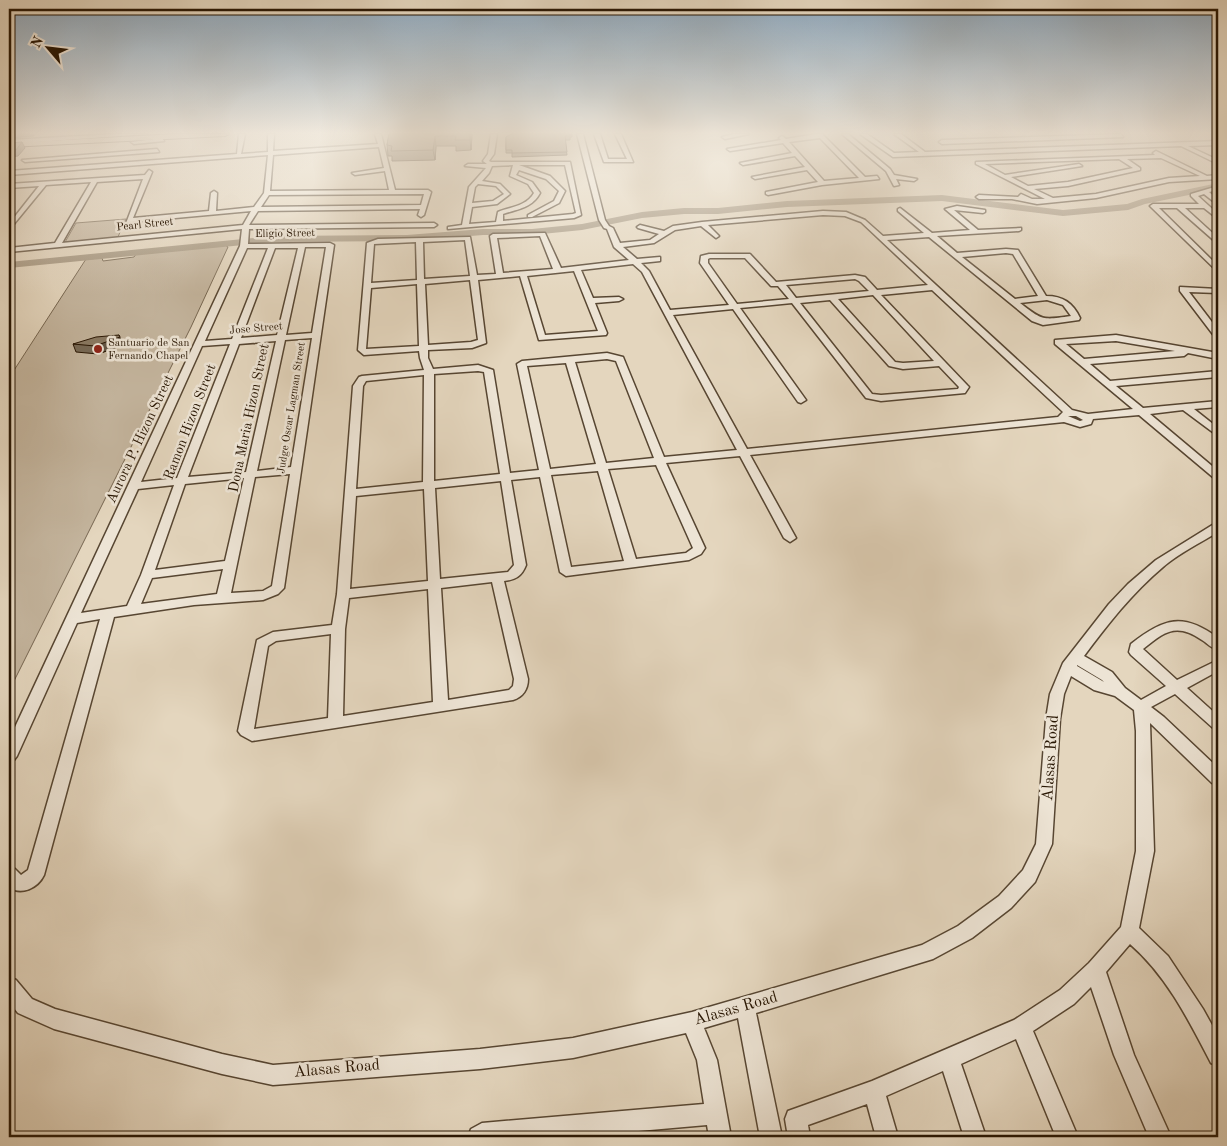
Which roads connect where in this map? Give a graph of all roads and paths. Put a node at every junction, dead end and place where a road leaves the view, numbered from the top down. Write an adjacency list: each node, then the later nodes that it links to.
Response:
1 (41, 187): 47 (street)
2 (91, 187): 63 (street)
3 (142, 187): 38 (street)
4 (268, 187): 22 (street)
5 (391, 187): 20 (street)
6 (472, 187): 29 (street)
7 (502, 187): 29 (street)
8 (533, 187): 40 (street)
9 (559, 187): 17 (street)
10 (574, 187): 18 (street)
11 (594, 187): 58 (street)
12 (798, 187): 23 (street)
13 (1033, 187): 15 (street)
14 (1135, 187): 27 (street)
15 (1028, 188): 24 (street)
16 (1218, 188): 19 (street)
17 (562, 191): 18 (street); 39 (street)
18 (575, 191): 39 (street)
19 (1204, 191): 28 (street); 31 (street)
20 (392, 192): 22 (street); 32 (street)
21 (214, 193): 35 (street)
22 (267, 193): 33 (street)
23 (768, 193)
24 (1039, 194): 26 (street); 27 (street)
25 (979, 197): 26 (street)
26 (1030, 201): 27 (street)
27 (1051, 201)
28 (1218, 203)
29 (469, 205): 44 (street)
30 (1179, 206): 31 (street); 59 (street); 64 (street)
31 (1206, 206): 37 (street)
32 (423, 207): 33 (street); 41 (street)
33 (257, 209): 35 (street); 45 (street)
34 (900, 210): 52 (street)
35 (212, 214): 38 (street)
36 (957, 216): 50 (street)
37 (1218, 217)
38 (129, 220): 55 (street)
39 (516, 221): 40 (street)
40 (499, 223): 44 (street)
41 (419, 224): 42 (street, Pearl Street); 45 (street, Pearl Street)
42 (434, 224)
43 (702, 224): 51 (street); 53 (street); 54 (street)
44 (465, 226): 48 (street)
45 (245, 227): 55 (street, Pearl Street); 57 (street, Aurora P. Hizon Street)
46 (640, 227): 51 (street)
47 (9, 228)
48 (450, 228)
49 (1020, 228): 50 (street)
50 (977, 232): 52 (street)
51 (663, 233): 58 (street)
52 (930, 235): 54 (street); 67 (street)
53 (716, 236)
54 (881, 238): 79 (street)
55 (121, 239): 63 (street, Pearl Street)
56 (419, 241): 75 (street); 76 (street); 78 (street)
57 (244, 242): 61 (street, Eligio Street); 95 (street, Aurora P. Hizon Street)
58 (615, 242): 69 (street)
59 (1218, 242)
60 (326, 244): 62 (street, Eligio Street); 91 (street, Judge Oscar Lagman Street)
61 (273, 245): 62 (street, Eligio Street); 94 (street, Ramon Hizon Street)
62 (302, 245): 93 (street, Dona Maria Hizon Street)
63 (57, 246): 66 (street, Pearl Street)
64 (1193, 246): 65 (street); 71 (street)
65 (1218, 248)
66 (9, 250)
67 (955, 255): 84 (street); 88 (street)
68 (657, 259): 69 (street)
69 (637, 263): 70 (street); 90 (street)
70 (577, 269): 72 (street); 86 (street)
71 (1218, 270)
72 (558, 271): 73 (street); 74 (street)
73 (523, 274): 74 (street); 86 (street)
74 (500, 276): 75 (street)
75 (474, 278): 76 (street); 96 (street)
76 (420, 282): 78 (street); 96 (street)
77 (780, 284): 81 (street); 87 (street); 89 (street)
78 (367, 286): 96 (street)
79 (935, 287): 81 (street); 109 (street)
80 (1215, 291): 85 (street); 92 (street)
81 (875, 292): 82 (street); 101 (street)
82 (832, 297): 87 (street); 101 (street)
83 (619, 299): 86 (street)
84 (1044, 299): 88 (street); 88 (street)
85 (1218, 299)
86 (591, 301)
87 (793, 301): 89 (street); 101 (street)
88 (1012, 302)
89 (735, 306): 90 (street); 105 (street)
90 (669, 313): 111 (street)
91 (316, 335): 93 (street, Jose Street); 114 (street, Judge Oscar Lagman Street)
92 (1218, 335)
93 (281, 338): 94 (street, Jose Street); 115 (street, Dona Maria Hizon Street)
94 (236, 342): 95 (street, Jose Street); 119 (street, Ramon Hizon Street)
95 (199, 344): 121 (street, Aurora P. Hizon Street)
96 (424, 348): 102 (street)
97 (1198, 352): 98 (street); 100 (street); 100 (street)
98 (1218, 356)
99 (570, 360): 112 (street); 113 (street); 116 (street)
100 (1081, 362): 104 (street)
101 (942, 363)
102 (428, 372): 117 (street); 120 (street); 122 (street)
103 (1218, 374): 104 (street)
104 (1107, 384): 108 (street)
105 (800, 400)
106 (1218, 404): 107 (street)
107 (1186, 408): 108 (street); 110 (street)
108 (1142, 412): 109 (street); 118 (street)
109 (1067, 416): 111 (street)
110 (1218, 433)
111 (742, 453): 112 (street); 124 (street)
112 (660, 461): 113 (street); 125 (street)
113 (603, 467): 116 (street); 125 (street)
114 (295, 470): 115 (street); 131 (street, Judge Oscar Lagman Street)
115 (251, 473): 119 (street); 126 (street, Dona Maria Hizon Street)
116 (545, 473): 117 (street); 125 (street)
117 (505, 476): 120 (street); 128 (street)
118 (1218, 476)
119 (181, 481): 121 (street); 127 (street, Ramon Hizon Street)
120 (429, 485): 122 (street); 129 (street)
121 (134, 486): 134 (street, Aurora P. Hizon Street)
122 (350, 493): 130 (street)
123 (1218, 527): 137 (street, Alasas Road)
124 (790, 538)
125 (631, 563)
126 (231, 564): 127 (street); 131 (street, Dona Maria Hizon Street)
127 (147, 575): 132 (street, Ramon Hizon Street)
128 (497, 578): 129 (street); 140 (street)
129 (434, 584): 130 (street); 140 (street)
130 (343, 594): 135 (street)
131 (223, 598): 132 (street)
132 (132, 610): 133 (street)
133 (108, 614): 134 (street); 146 (street)
134 (73, 620): 144 (street, Aurora P. Hizon Street)
135 (338, 629): 142 (street); 142 (street)
136 (1218, 645): 139 (street)
137 (1071, 662): 141 (street); 150 (street, Alasas Road)
138 (1218, 665): 139 (street)
139 (1174, 687): 141 (street); 143 (street)
140 (441, 706): 142 (street)
141 (1140, 706): 145 (street); 147 (street)
142 (335, 723)
143 (1218, 724)
144 (9, 756)
145 (1218, 778)
146 (9, 875)
147 (1129, 931): 148 (street); 153 (street)
148 (1096, 970): 152 (street); 164 (street)
149 (9, 987): 151 (street, Alasas Road)
150 (745, 1006): 151 (street, Alasas Road); 159 (street)
151 (692, 1022): 156 (street)
152 (1021, 1027): 154 (street); 163 (street)
153 (1218, 1056)
154 (949, 1059): 155 (street); 162 (street)
155 (874, 1091): 160 (street); 161 (street)
156 (716, 1114): 157 (street); 158 (street)
157 (479, 1137)
158 (720, 1137)
159 (771, 1137)
160 (799, 1137)
161 (886, 1137)
162 (975, 1137)
163 (1067, 1137)
164 (1160, 1137)

